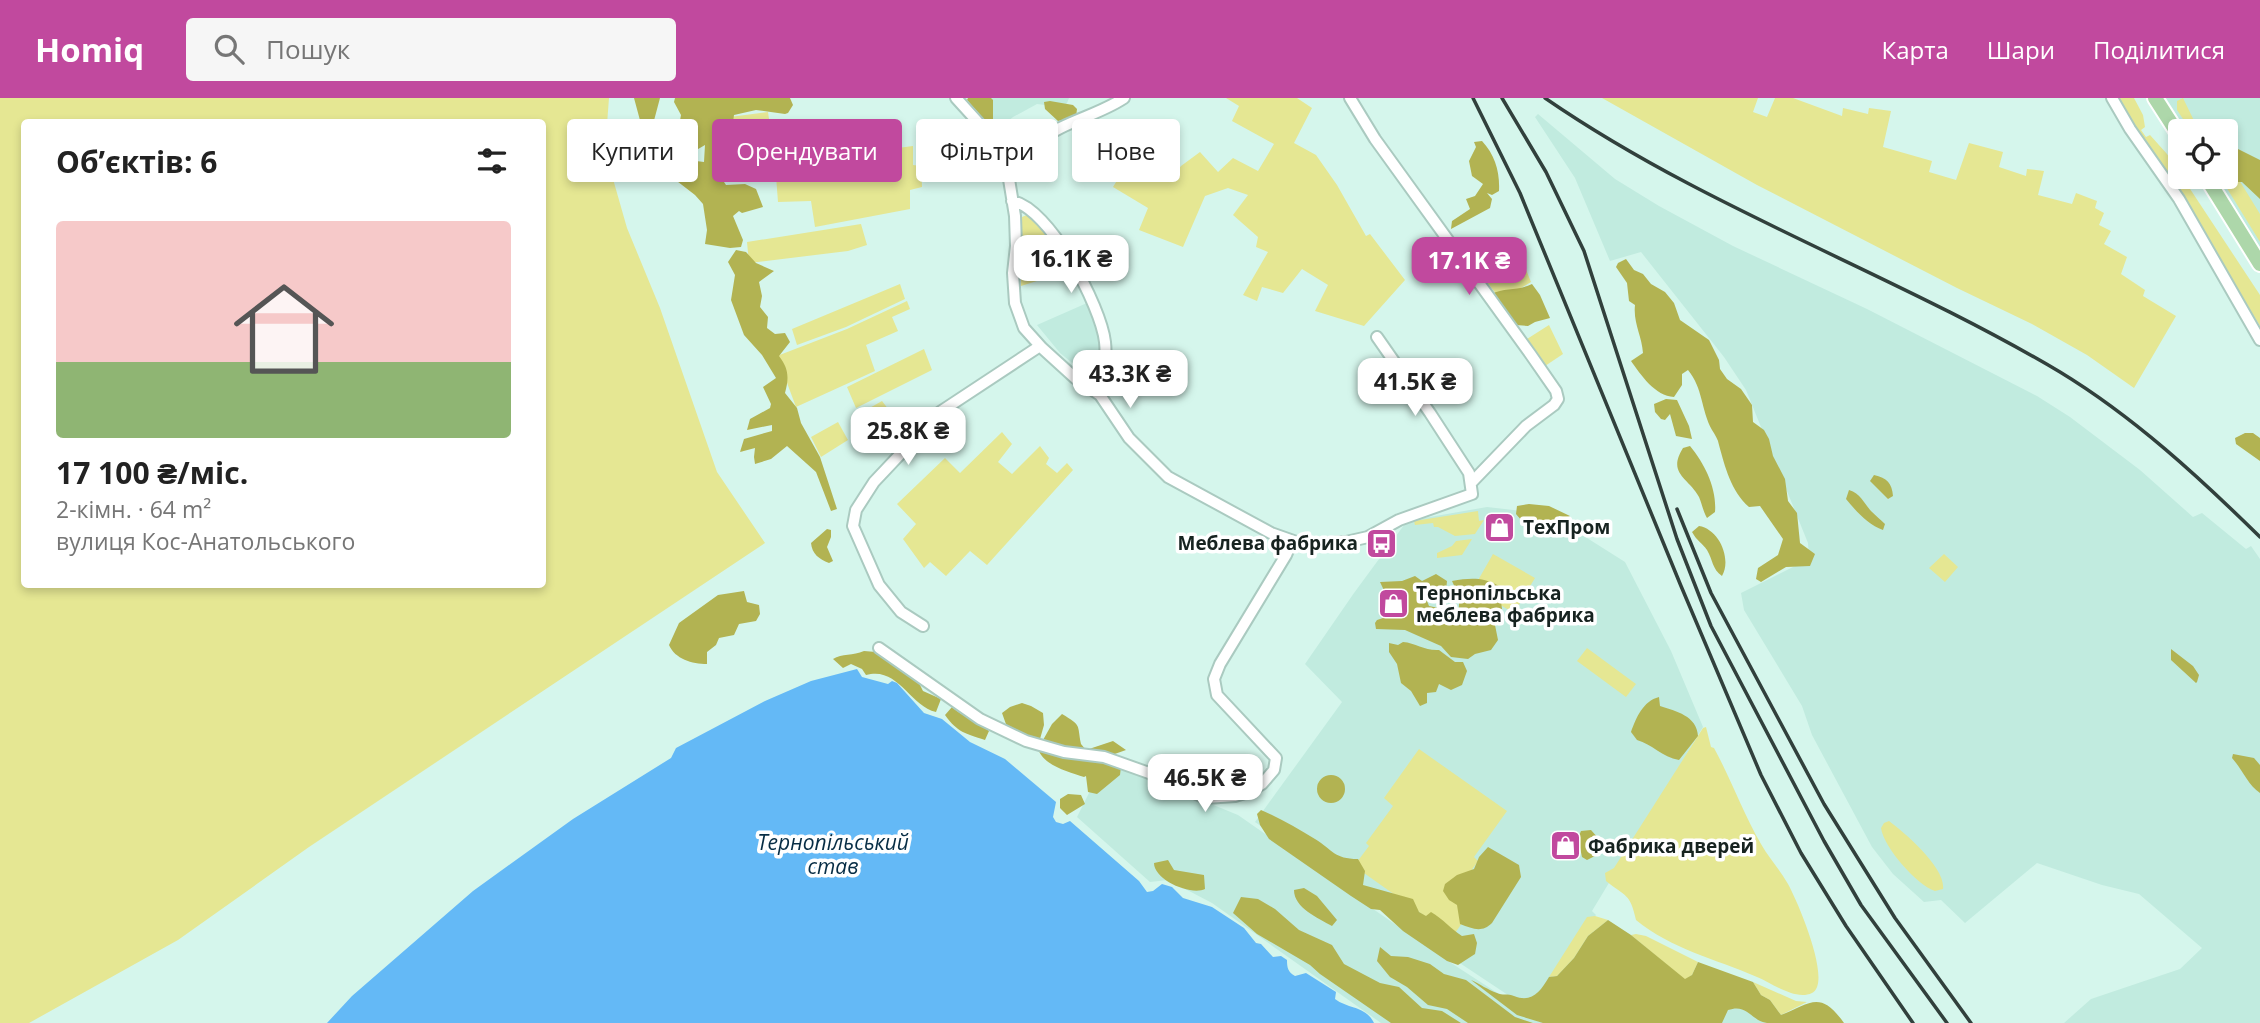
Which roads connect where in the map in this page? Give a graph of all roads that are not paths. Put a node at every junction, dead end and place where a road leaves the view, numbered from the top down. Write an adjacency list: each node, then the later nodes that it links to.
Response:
1 (956, 98): 6 (street)
2 (1124, 98): 8 (street)
3 (1350, 98): 17 (street)
4 (2112, 98): 14 (street)
5 (2155, 98): 7 (main road)
6 (975, 119)
7 (2168, 119)
8 (1058, 129)
9 (1009, 182): 11 (street)
10 (2213, 189): 12 (main road)
11 (1012, 201): 15 (street); 16 (street)
12 (2260, 264)
13 (1377, 337): 17 (street)
14 (2260, 340)
15 (1040, 346): 16 (street); 19 (street)
16 (1100, 396): 18 (street)
17 (1472, 488): 18 (street)
18 (1292, 541): 20 (street)
19 (923, 626)
20 (878, 648)

